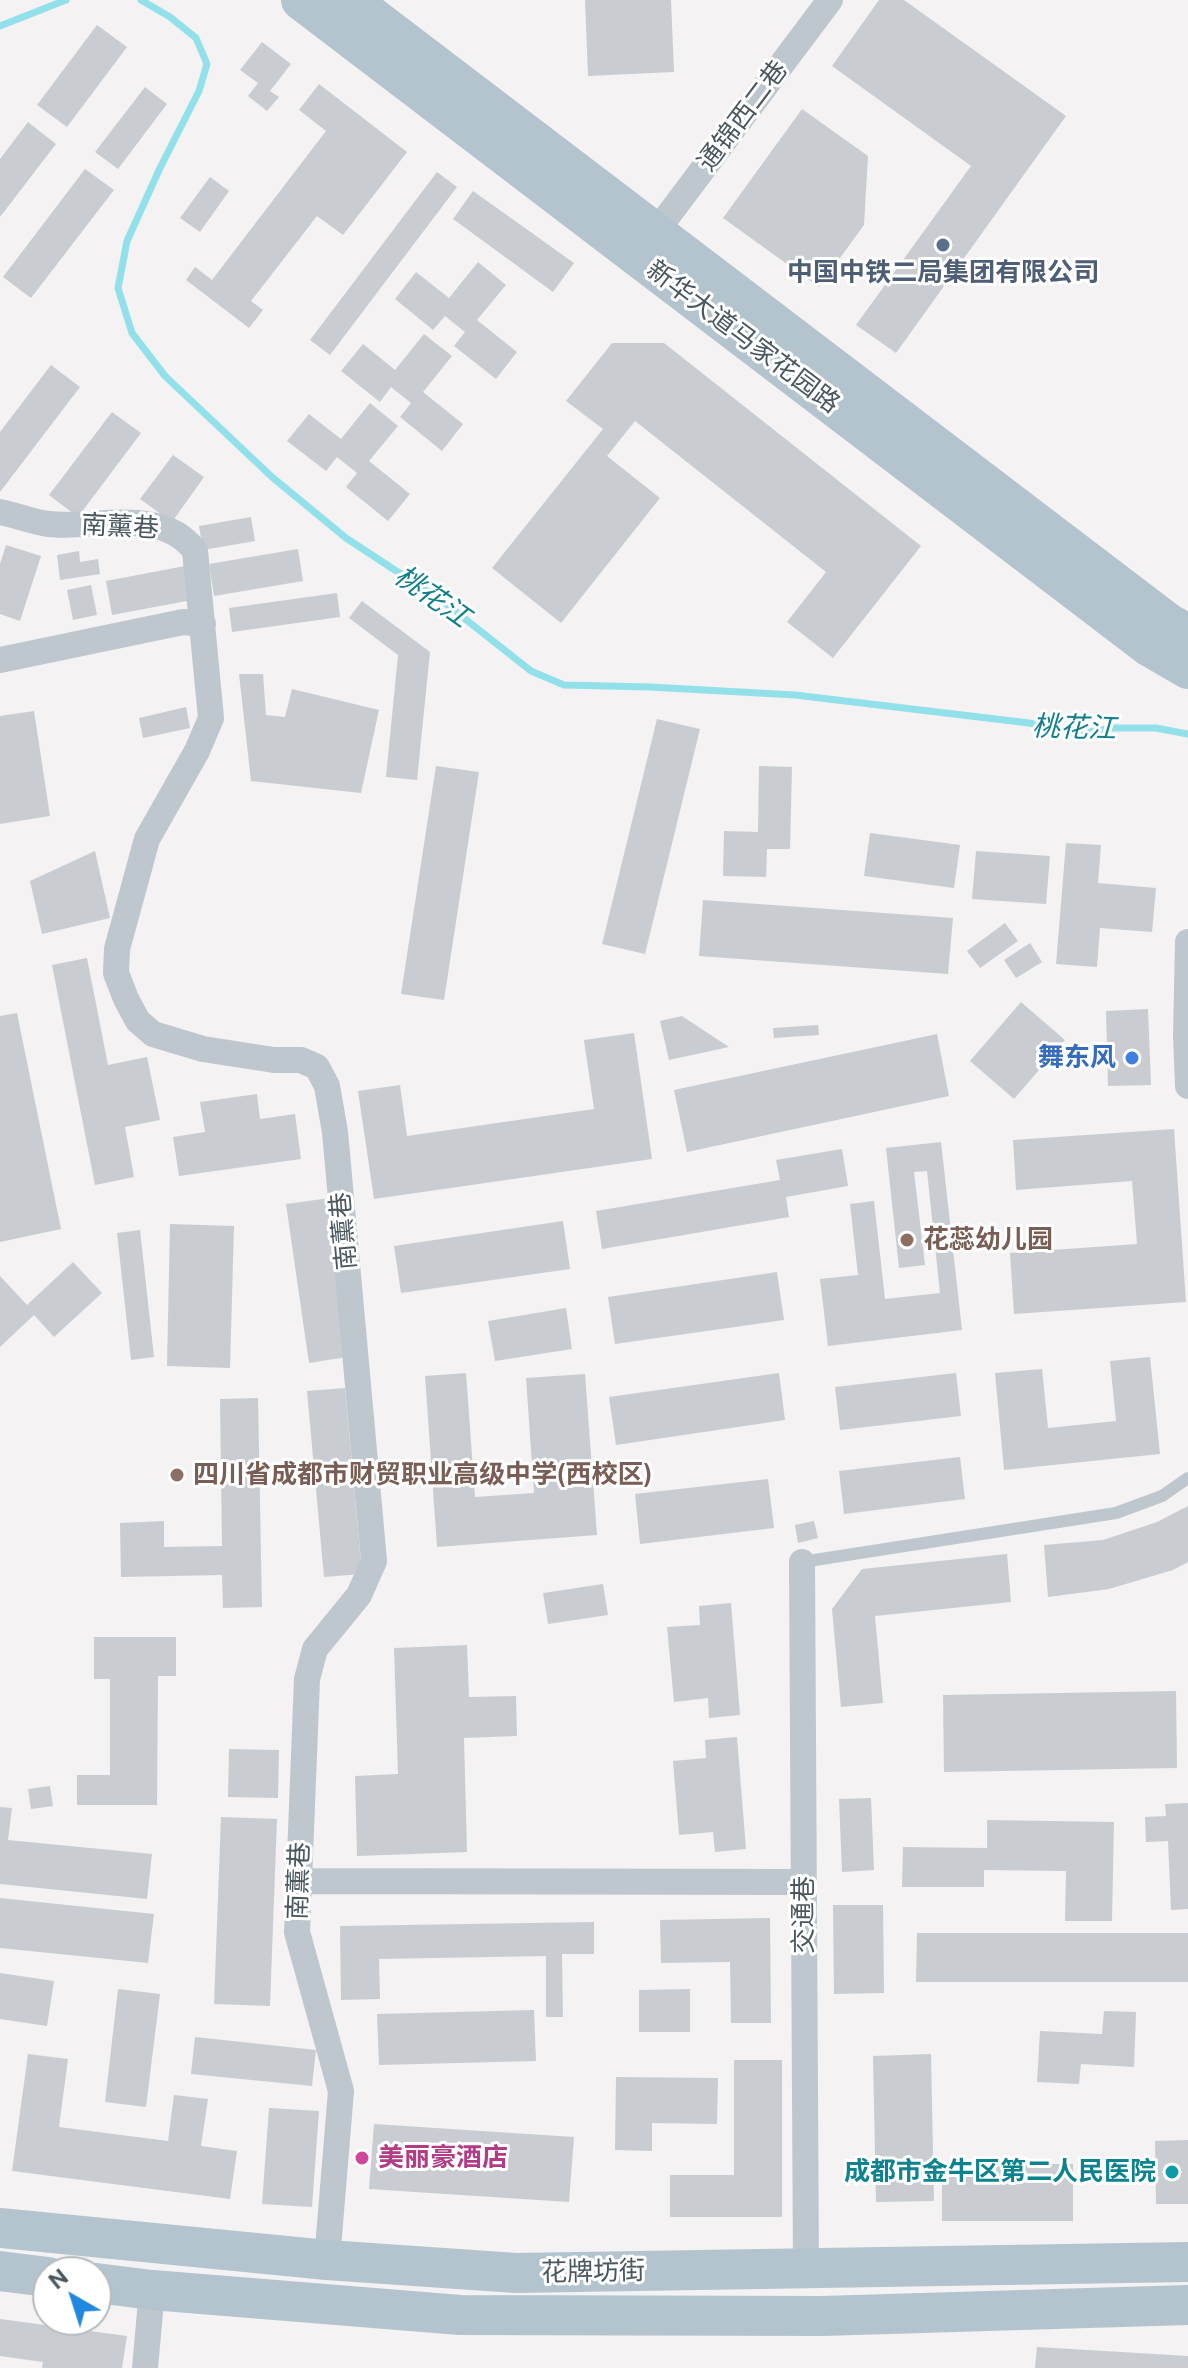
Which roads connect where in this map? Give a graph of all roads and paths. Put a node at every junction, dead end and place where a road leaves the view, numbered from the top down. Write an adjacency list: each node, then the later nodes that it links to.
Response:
1 (301, 0): 9 (main road, 新华大道马家花园路)
2 (350, 0): 4 (main road, 新华大道马家花园路)
3 (830, 0): 4 (street, 通锦西二巷)
4 (655, 233): 7 (main road, 新华大道马家花园路)
5 (0, 512): 6 (street, 南薰巷)
6 (203, 624): 8 (street); 14 (street, 南薰巷)
7 (1188, 634)
8 (0, 660)
9 (1188, 669)
10 (1188, 942): 11 (street)
11 (1188, 1086)
12 (1188, 1478): 13 (lane)
13 (802, 1562): 15 (street, 交通巷)
14 (299, 1881): 15 (street); 17 (street, 南薰巷)
15 (804, 1882): 19 (street, 交通巷)
16 (0, 2228): 17 (main road, 花牌坊街)
17 (327, 2260): 19 (main road, 花牌坊街)
18 (1188, 2262): 19 (main road, 花牌坊街)
19 (806, 2268)
20 (0, 2271): 21 (main road)
21 (32, 2275)
22 (112, 2285): 23 (main road, 花牌坊街)
23 (152, 2290): 24 (main road, 花牌坊街); 25 (street)
24 (1188, 2305)
25 (145, 2368)

